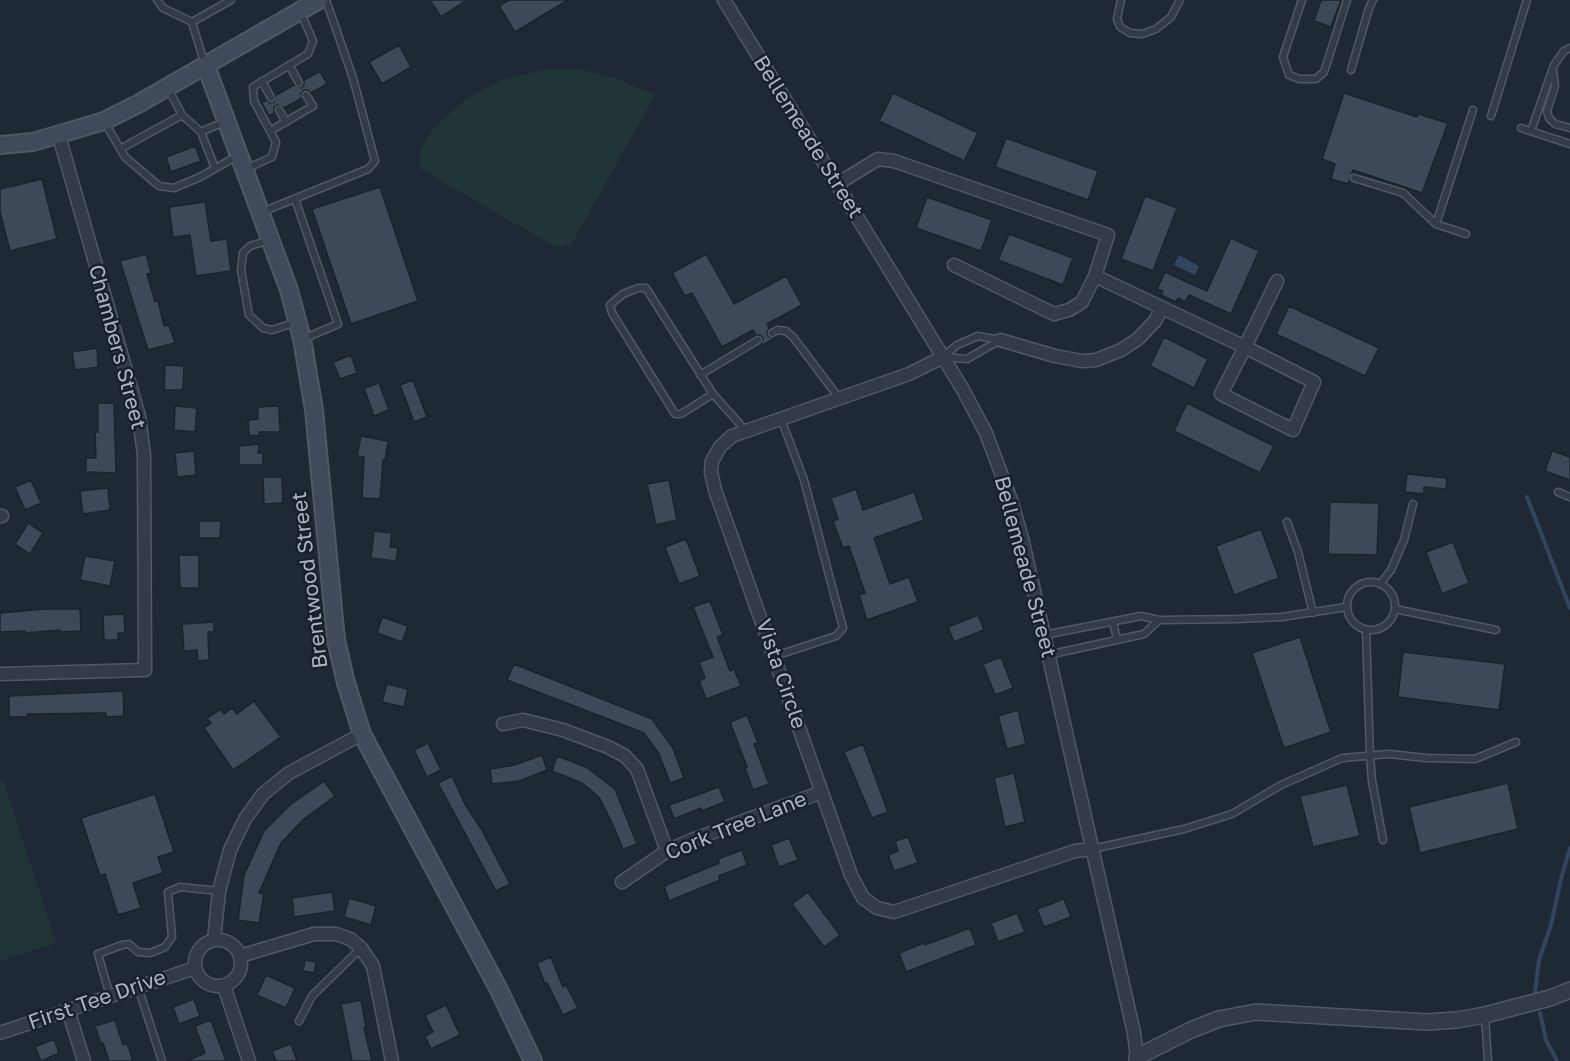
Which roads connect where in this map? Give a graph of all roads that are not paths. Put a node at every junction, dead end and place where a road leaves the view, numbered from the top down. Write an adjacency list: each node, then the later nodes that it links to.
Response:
1 (157, 0): 13 (lane)
2 (231, 0): 13 (lane)
3 (319, 0): 12 (main road)
4 (326, 0): 44 (lane)
5 (724, 0): 43 (street, Bellemeade Street)
6 (1121, 0): 7 (lane)
7 (1180, 0)
8 (1302, 0): 9 (lane)
9 (1347, 0)
10 (1373, 0): 17 (lane)
11 (1527, 0): 27 (lane)
12 (300, 11): 15 (lane); 16 (main road)
13 (192, 22): 16 (lane)
14 (1570, 48): 18 (lane)
15 (289, 65): 19 (lane); 20 (lane)
16 (206, 66): 21 (main road); 29 (main road, Brentwood Street)
17 (1351, 69)
18 (1552, 70): 32 (lane); 34 (lane)
19 (262, 81): 23 (lane); 33 (lane)
20 (299, 83)
21 (168, 87): 26 (lane); 28 (main road)
22 (306, 95): 30 (lane)
23 (271, 98)
24 (279, 110): 30 (lane)
25 (1473, 110): 46 (lane)
26 (182, 115): 35 (lane); 39 (lane)
27 (1491, 116)
28 (104, 121): 36 (main road); 39 (lane)
29 (226, 121): 35 (lane); 40 (main road, Brentwood Street)
30 (286, 122): 33 (lane)
31 (1521, 128): 34 (lane)
32 (1570, 128)
33 (270, 131): 40 (lane)
34 (1531, 131): 37 (lane)
35 (201, 132): 41 (lane)
36 (59, 136): 38 (main road); 81 (street, Chambers Street)
37 (1570, 144)
38 (0, 146)
39 (120, 149): 41 (lane)
40 (242, 162): 41 (lane); 45 (main road, Brentwood Street)
41 (215, 168)
42 (1354, 178): 46 (lane)
43 (837, 184): 50 (street); 59 (street, Bellemeade Street)
44 (295, 199): 45 (lane); 55 (lane)
45 (261, 212): 48 (main road, Brentwood Street)
46 (1436, 224): 47 (lane)
47 (1466, 234)
48 (271, 239): 53 (main road, Brentwood Street); 53 (lane)
49 (954, 265): 50 (street)
50 (1095, 276): 52 (street)
51 (1277, 280): 58 (street)
52 (1162, 308): 57 (street); 58 (street)
53 (298, 322): 55 (main road, Brentwood Street)
54 (772, 333): 62 (lane)
55 (302, 339): 83 (main road, Brentwood Street)
56 (758, 340): 60 (lane)
57 (1000, 340): 59 (lane); 59 (lane)
58 (1245, 347): 58 (street)
59 (943, 357): 62 (street, Vista Circle); 77 (street, Bellemeade Street)
60 (700, 375): 61 (lane); 61 (lane)
61 (713, 394): 64 (lane)
62 (839, 399): 63 (street, Vista Circle)
63 (781, 419): 64 (street, Vista Circle); 80 (lane)
64 (747, 431): 80 (street, Vista Circle)
65 (1558, 492): 66 (lane)
66 (1570, 497)
67 (1413, 504): 69 (lane)
68 (1287, 522): 72 (lane)
69 (1380, 584): 70 (lane); 71 (lane)
70 (1346, 607): 72 (lane); 75 (lane)
71 (1395, 609): 75 (lane); 76 (lane)
72 (1313, 613): 73 (lane)
73 (1159, 620): 74 (lane); 78 (lane)
74 (1113, 622): 77 (lane); 78 (lane)
75 (1366, 630): 85 (lane)
76 (1496, 630)
77 (1044, 635): 79 (street, Bellemeade Street)
78 (1117, 639): 79 (lane)
79 (1048, 655): 88 (street, Bellemeade Street)
80 (775, 656): 86 (street, Vista Circle)
81 (0, 674)
82 (503, 724): 89 (street)
83 (362, 734): 91 (street); 109 (main road, Brentwood Street)
84 (1516, 742): 85 (lane)
85 (1370, 756): 87 (lane); 88 (lane)
86 (822, 792): 88 (street, Vista Circle); 89 (street, Cork Tree Lane)
87 (1383, 840)
88 (1092, 849): 104 (street, Bellemeade Street)
89 (667, 851): 90 (street, Cork Tree Lane)
90 (622, 882)
91 (219, 891): 92 (street); 99 (lane)
92 (214, 940): 94 (street); 95 (street)
93 (361, 948): 94 (street); 102 (lane); 108 (street)
94 (240, 956): 97 (street)
95 (195, 968): 96 (street, First Tee Drive); 97 (street)
96 (138, 986): 99 (street, First Tee Drive); 106 (lane)
97 (224, 986): 107 (street)
98 (1570, 990): 101 (street)
99 (110, 996): 100 (street, First Tee Drive)
100 (68, 1010): 103 (street, First Tee Drive); 105 (street)
101 (1485, 1015): 104 (street); 110 (lane)
102 (299, 1021)
103 (0, 1033)
104 (1137, 1059)
105 (84, 1061)
106 (162, 1061)
107 (249, 1061)
108 (392, 1061)
109 (533, 1061)
110 (1488, 1061)

